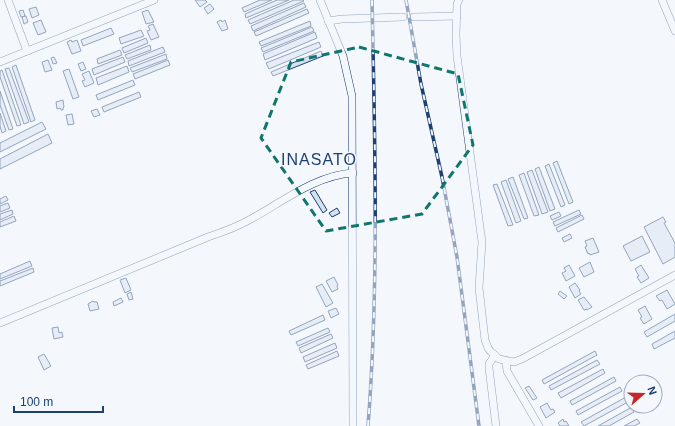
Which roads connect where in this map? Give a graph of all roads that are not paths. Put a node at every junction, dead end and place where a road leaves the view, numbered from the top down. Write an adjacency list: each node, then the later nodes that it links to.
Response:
1 (8, 0): 11 (street)
2 (154, 0): 11 (street)
3 (320, 0): 9 (street)
4 (459, 0): 6 (street)
5 (662, 0): 10 (street)
6 (457, 16): 8 (street); 16 (street)
7 (403, 17): 9 (street)
8 (414, 17)
9 (328, 21): 13 (street)
10 (675, 32)
11 (26, 51): 12 (street)
12 (0, 62)
13 (353, 172): 15 (street); 18 (street)
14 (675, 275): 17 (street)
15 (0, 323)
16 (495, 355): 17 (street); 19 (street)
17 (506, 361): 20 (street)
18 (353, 426)
19 (496, 426)
20 (539, 426)

